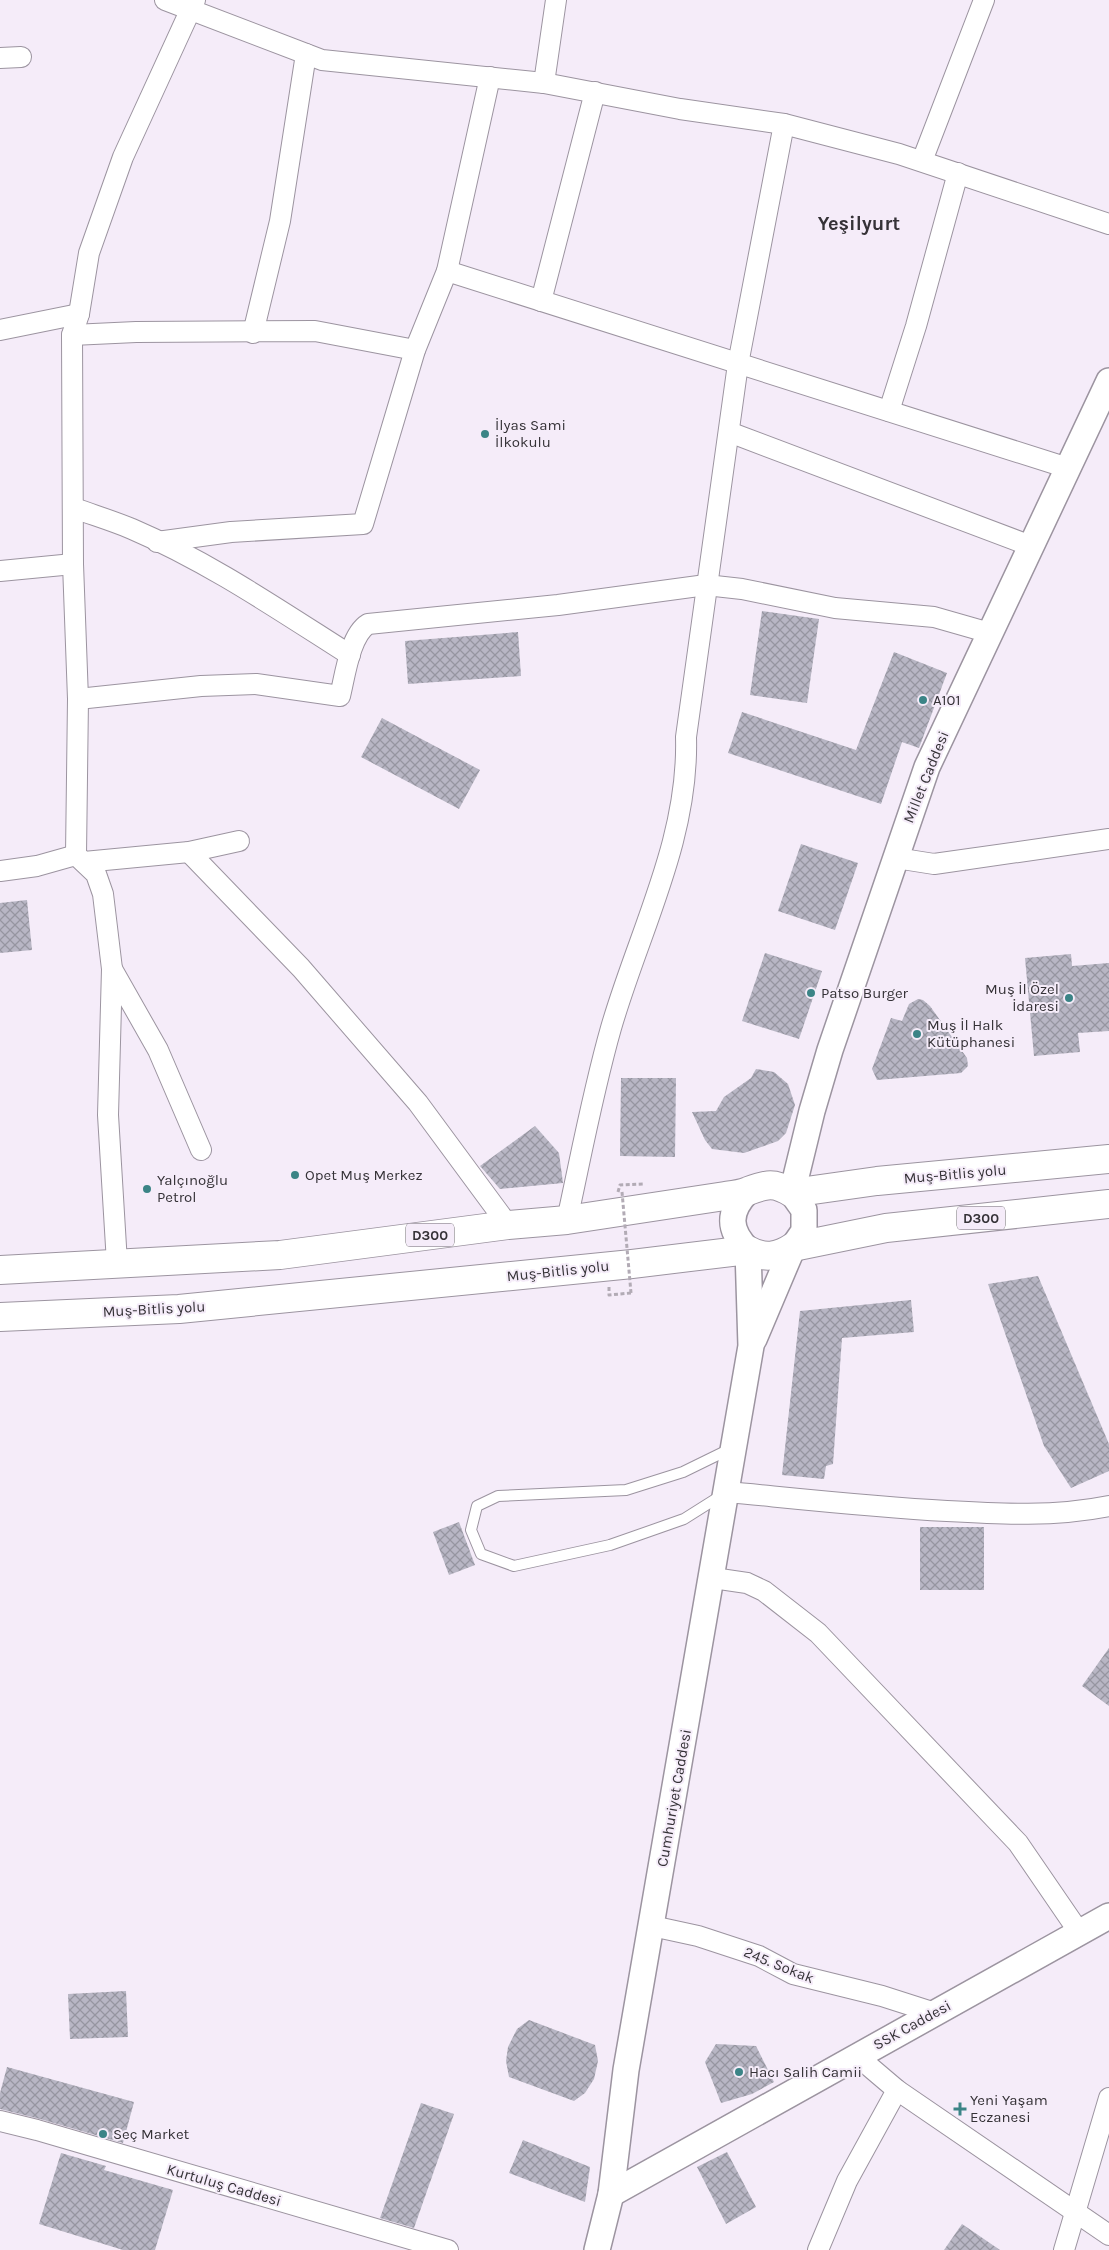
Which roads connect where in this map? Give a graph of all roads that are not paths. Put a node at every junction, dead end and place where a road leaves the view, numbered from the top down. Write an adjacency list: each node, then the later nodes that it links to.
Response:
1 (165, 0): 4 (street)
2 (556, 0): 9 (street)
3 (984, 0): 12 (street)
4 (194, 4): 5 (street); 17 (street)
5 (306, 54): 8 (street); 19 (street)
6 (21, 57): 7 (street)
7 (0, 58)
8 (490, 77): 9 (street); 15 (street)
9 (544, 83): 10 (street)
10 (595, 92): 11 (street); 16 (street)
11 (784, 124): 12 (street); 22 (street)
12 (922, 161): 13 (street)
13 (958, 173): 14 (street); 24 (street)
14 (1109, 224)
15 (447, 271): 16 (street); 21 (street)
16 (540, 301): 22 (street)
17 (79, 314): 18 (street); 20 (street)
18 (0, 330)
19 (253, 333): 20 (street); 21 (street)
20 (72, 335): 27 (street)
21 (415, 350): 28 (street)
22 (738, 364): 24 (street); 25 (street)
23 (1109, 381): 26 (street, Millet Caddesi)
24 (889, 411): 26 (street)
25 (729, 432): 29 (street); 32 (street)
26 (1068, 468): 29 (street, Millet Caddesi)
27 (74, 508): 28 (street); 30 (street)
28 (157, 542): 34 (street)
29 (1031, 546): 33 (street, Millet Caddesi)
30 (73, 564): 31 (street); 35 (street)
31 (0, 571)
32 (706, 585): 33 (street); 34 (street); 48 (street)
33 (990, 633): 40 (street, Millet Caddesi)
34 (350, 655): 35 (street)
35 (78, 699): 39 (street)
36 (1109, 839): 40 (street)
37 (239, 841): 38 (street)
38 (189, 852): 39 (street); 49 (street)
39 (80, 858): 41 (street); 42 (street)
40 (896, 858): 46 (street, Millet Caddesi)
41 (0, 871)
42 (112, 969): 43 (street); 52 (street)
43 (200, 1150)
44 (1109, 1160): 46 (highway, Muş-Bitlis yolu / D300)
45 (747, 1192): 46 (highway, Muş-Bitlis yolu / D300); 48 (highway, Muş-Bitlis yolu / D300); 51 (street)
46 (792, 1193): 50 (street, Cumhuriyet Caddesi)
47 (1109, 1204): 50 (highway, Muş-Bitlis yolu / D300)
48 (567, 1220): 49 (highway, Muş-Bitlis yolu / D300)
49 (508, 1225): 52 (highway, Muş-Bitlis yolu / D300)
50 (793, 1248): 51 (highway, Muş-Bitlis yolu / D300); 55 (street, Cumhuriyet Caddesi)
51 (748, 1250): 54 (highway, Muş-Bitlis yolu / D300); 55 (street, Cumhuriyet Caddesi)
52 (117, 1263): 53 (highway, Muş-Bitlis yolu / D300)
53 (0, 1270)
54 (0, 1317)
55 (752, 1346): 56 (street, Cumhuriyet Caddesi)
56 (734, 1448): 57 (street, Cumhuriyet Caddesi); 57 (lane)
57 (728, 1492): 58 (street); 59 (street, Cumhuriyet Caddesi)
58 (1109, 1506)
59 (712, 1578): 61 (street, Cumhuriyet Caddesi); 62 (street)
60 (1109, 1916): 62 (street, SSK Caddesi)
61 (652, 1926): 63 (street, 245. Sokak); 68 (street, Cumhuriyet Caddesi)
62 (1079, 1932): 63 (street, SSK Caddesi)
63 (935, 2013): 64 (street, SSK Caddesi)
64 (857, 2056): 65 (street); 68 (street, SSK Caddesi)
65 (897, 2090): 69 (street); 73 (street)
66 (1109, 2098): 69 (street)
67 (0, 2121): 71 (street, Kurtuluş Caddesi)
68 (611, 2194): 72 (street, Cumhuriyet Caddesi)
69 (1075, 2212): 70 (street); 74 (street)
70 (1109, 2235)
71 (448, 2250)
72 (598, 2250)
73 (818, 2250)
74 (1064, 2250)

